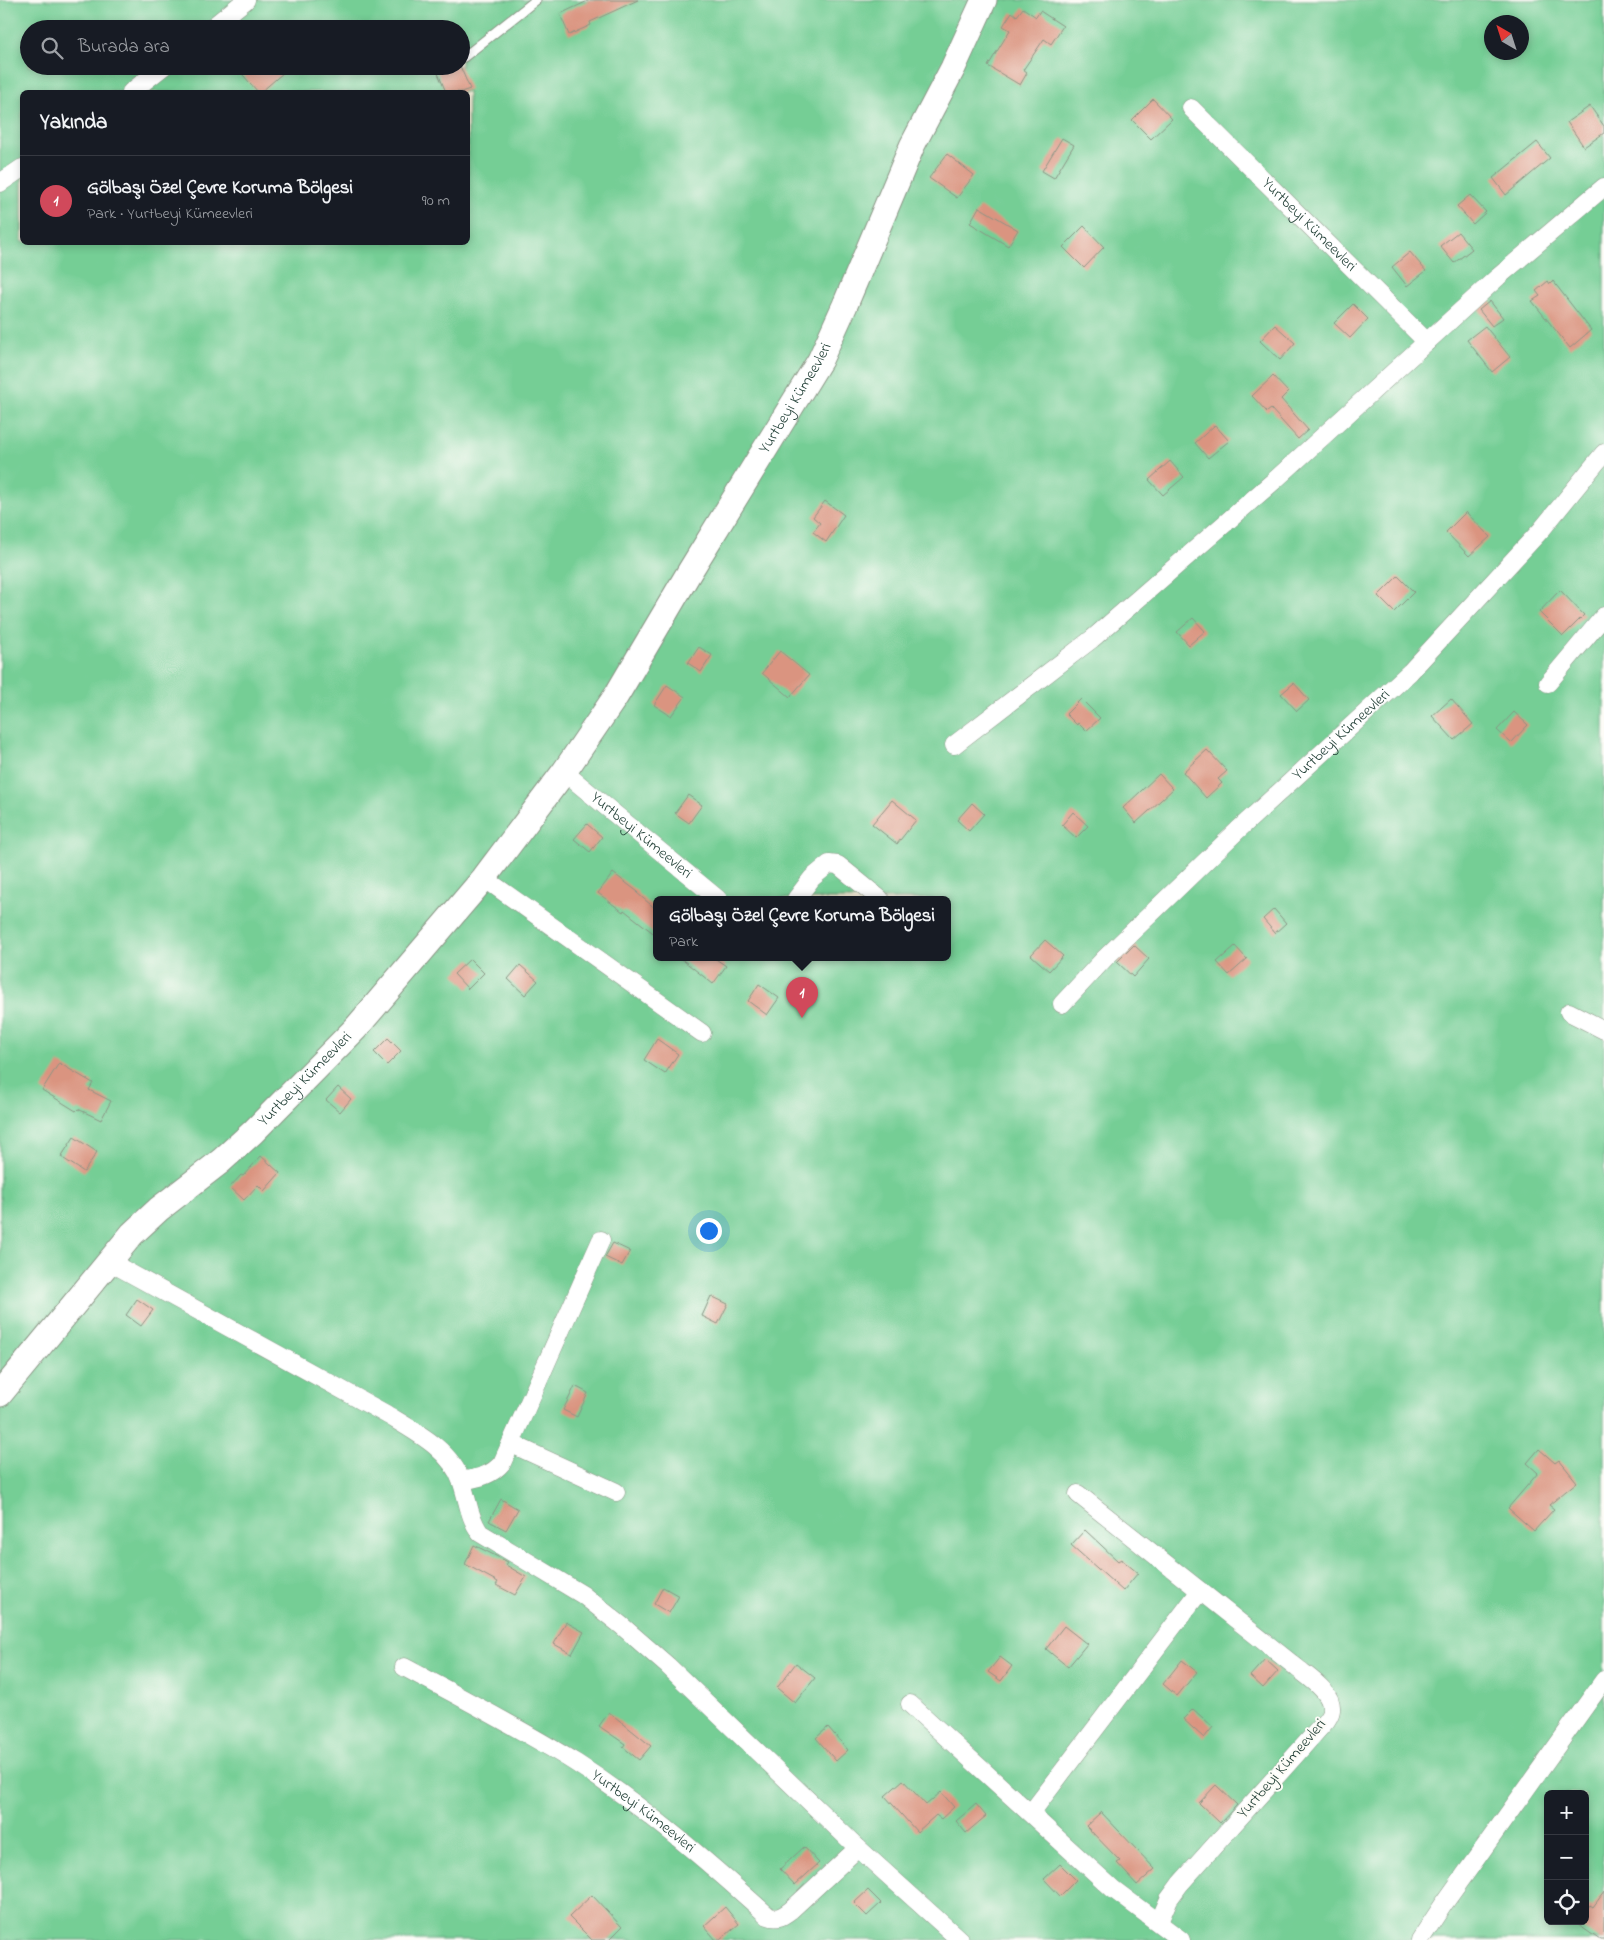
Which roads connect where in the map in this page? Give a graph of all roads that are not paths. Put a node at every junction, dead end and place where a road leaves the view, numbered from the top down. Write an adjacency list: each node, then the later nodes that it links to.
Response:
1 (246, 0): 4 (street)
2 (536, 0): 5 (lane)
3 (984, 0): 17 (street, Yurtbeyi Kümeevleri)
4 (221, 20)
5 (470, 52)
6 (153, 75): 7 (street)
7 (134, 90)
8 (1192, 108): 12 (street, Yurtbeyi Kümeevleri)
9 (20, 169): 10 (street)
10 (0, 183)
11 (1604, 188): 12 (street)
12 (1427, 342): 16 (street)
13 (1604, 452): 22 (street, Yurtbeyi Kümeevleri)
14 (1604, 616): 15 (street)
15 (1548, 683)
16 (954, 745)
17 (564, 772): 18 (street, Yurtbeyi Kümeevleri); 19 (street, Yurtbeyi Kümeevleri)
18 (484, 878): 25 (street); 27 (street, Yurtbeyi Kümeevleri)
19 (714, 896)
20 (798, 896): 21 (street)
21 (876, 896)
22 (1062, 1004)
23 (1569, 1012): 24 (street)
24 (1604, 1030)
25 (702, 1033)
26 (601, 1240): 29 (street)
27 (108, 1261): 28 (street, Yurtbeyi Kümeevleri); 30 (street)
28 (0, 1394)
29 (512, 1444): 30 (street); 31 (street)
30 (462, 1482): 38 (street)
31 (616, 1492)
32 (1078, 1494): 33 (street, Yurtbeyi Kümeevleri)
33 (1200, 1591): 37 (street); 39 (street, Yurtbeyi Kümeevleri)
34 (404, 1666): 38 (street, Yurtbeyi Kümeevleri)
35 (1604, 1680): 42 (street)
36 (910, 1704): 37 (street)
37 (1031, 1813): 39 (street)
38 (858, 1848): 40 (street)
39 (1158, 1922): 41 (street)
40 (960, 1940)
41 (1181, 1940)
42 (1420, 1940)

